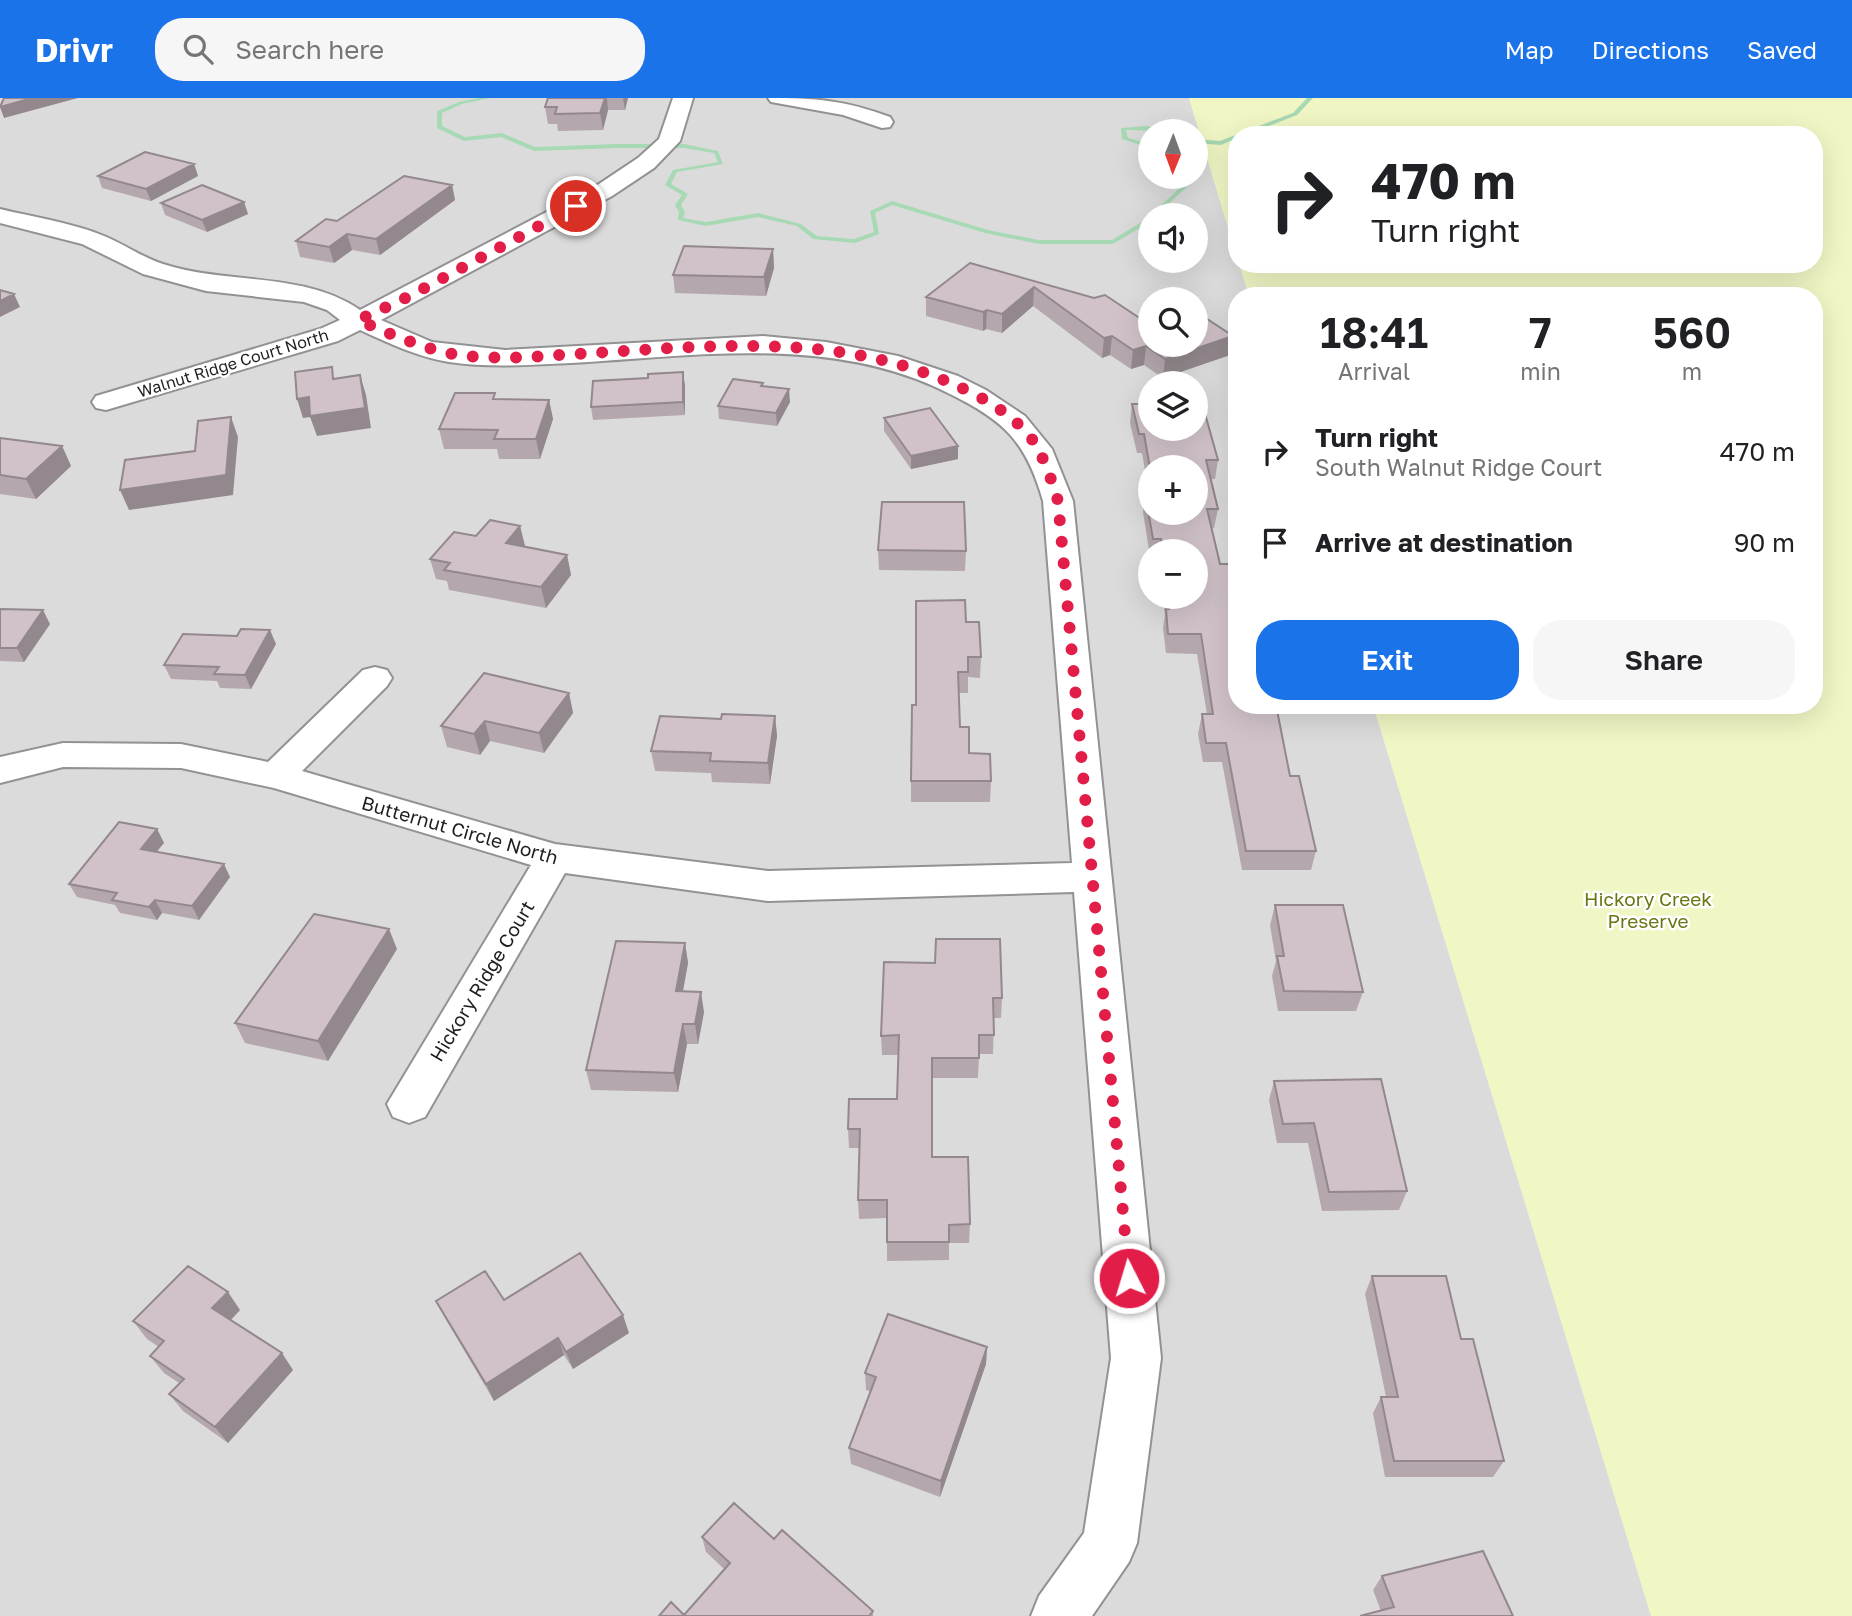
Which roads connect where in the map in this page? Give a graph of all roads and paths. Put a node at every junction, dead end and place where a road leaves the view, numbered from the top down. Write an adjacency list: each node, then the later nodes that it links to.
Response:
1 (683, 98): 5 (street, Walnut Ridge Court North)
2 (778, 98): 3 (street)
3 (881, 122)
4 (0, 216): 5 (street)
5 (358, 320): 6 (street, Walnut Ridge Court North); 11 (street)
6 (106, 402)
7 (375, 678): 9 (street)
8 (0, 770): 9 (street, Butternut Circle North)
9 (275, 776): 10 (street, Butternut Circle North)
10 (555, 859): 11 (street, Butternut Circle North); 12 (street, Hickory Ridge Court)
11 (1093, 877): 13 (street)
12 (409, 1104)
13 (1059, 1616)

